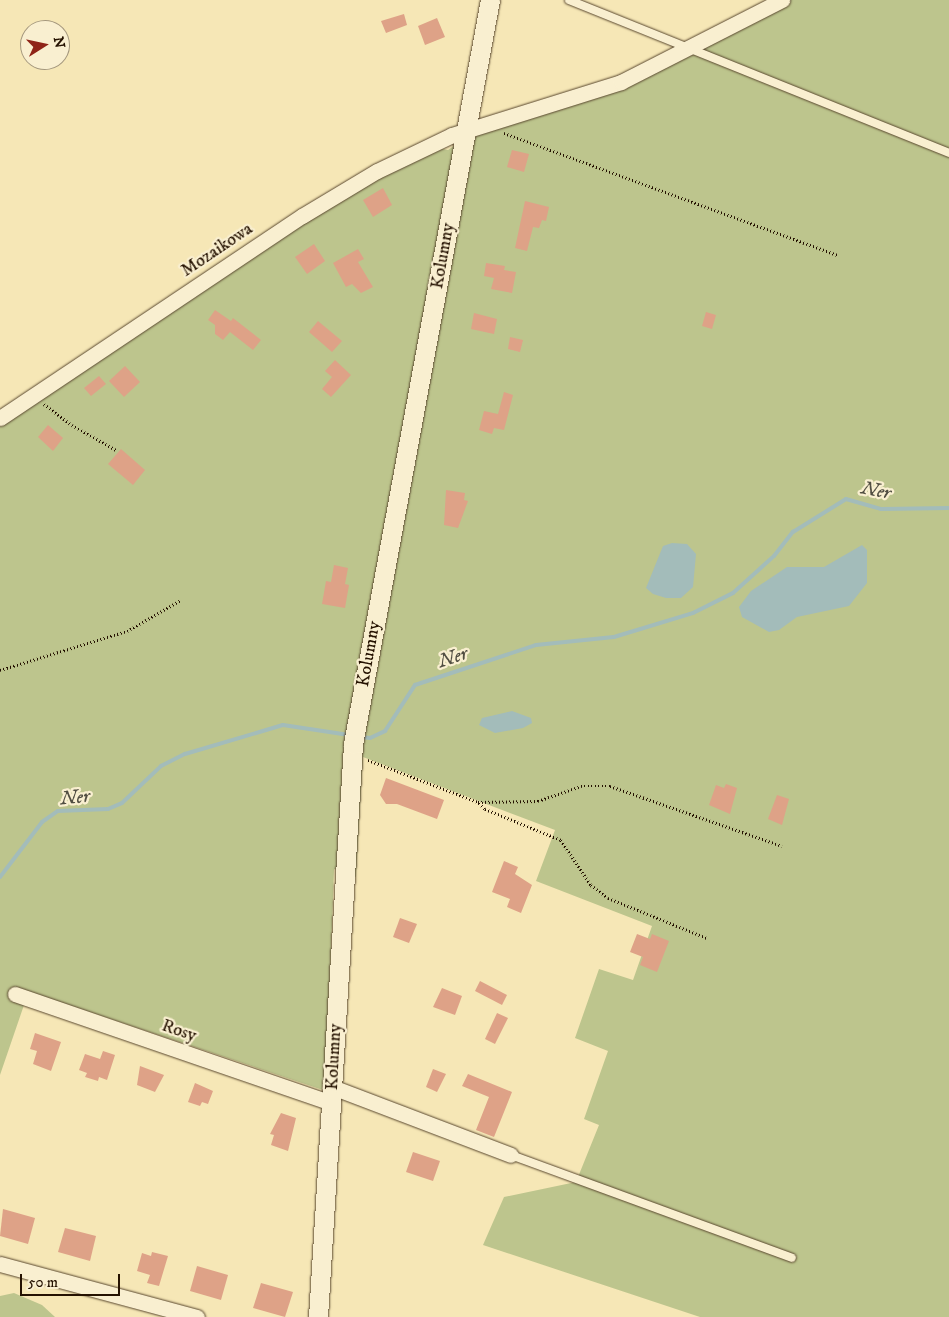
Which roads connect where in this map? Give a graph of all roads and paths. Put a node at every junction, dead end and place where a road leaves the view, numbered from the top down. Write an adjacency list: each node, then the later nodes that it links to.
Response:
1 (490, 0): 5 (street, Kolumny)
2 (569, 0): 4 (lane)
3 (782, 0): 4 (street, Mozaikowa)
4 (691, 49): 5 (street, Mozaikowa); 6 (lane)
5 (475, 129): 7 (path); 8 (street, Mozaikowa); 13 (street, Kolumny)
6 (949, 153)
7 (837, 255)
8 (36, 395): 9 (street, Mozaikowa); 10 (path)
9 (0, 418)
10 (116, 450)
11 (180, 600): 12 (path)
12 (0, 670)
13 (353, 750): 14 (path); 18 (street, Kolumny)
14 (478, 802): 15 (path); 16 (path)
15 (782, 846)
16 (707, 938)
17 (15, 994): 18 (street, Rosy)
18 (331, 1095): 19 (street, Rosy); 23 (street, Kolumny)
19 (511, 1155): 20 (lane)
20 (792, 1258)
21 (0, 1264): 22 (street)
22 (197, 1317)
23 (318, 1317)

